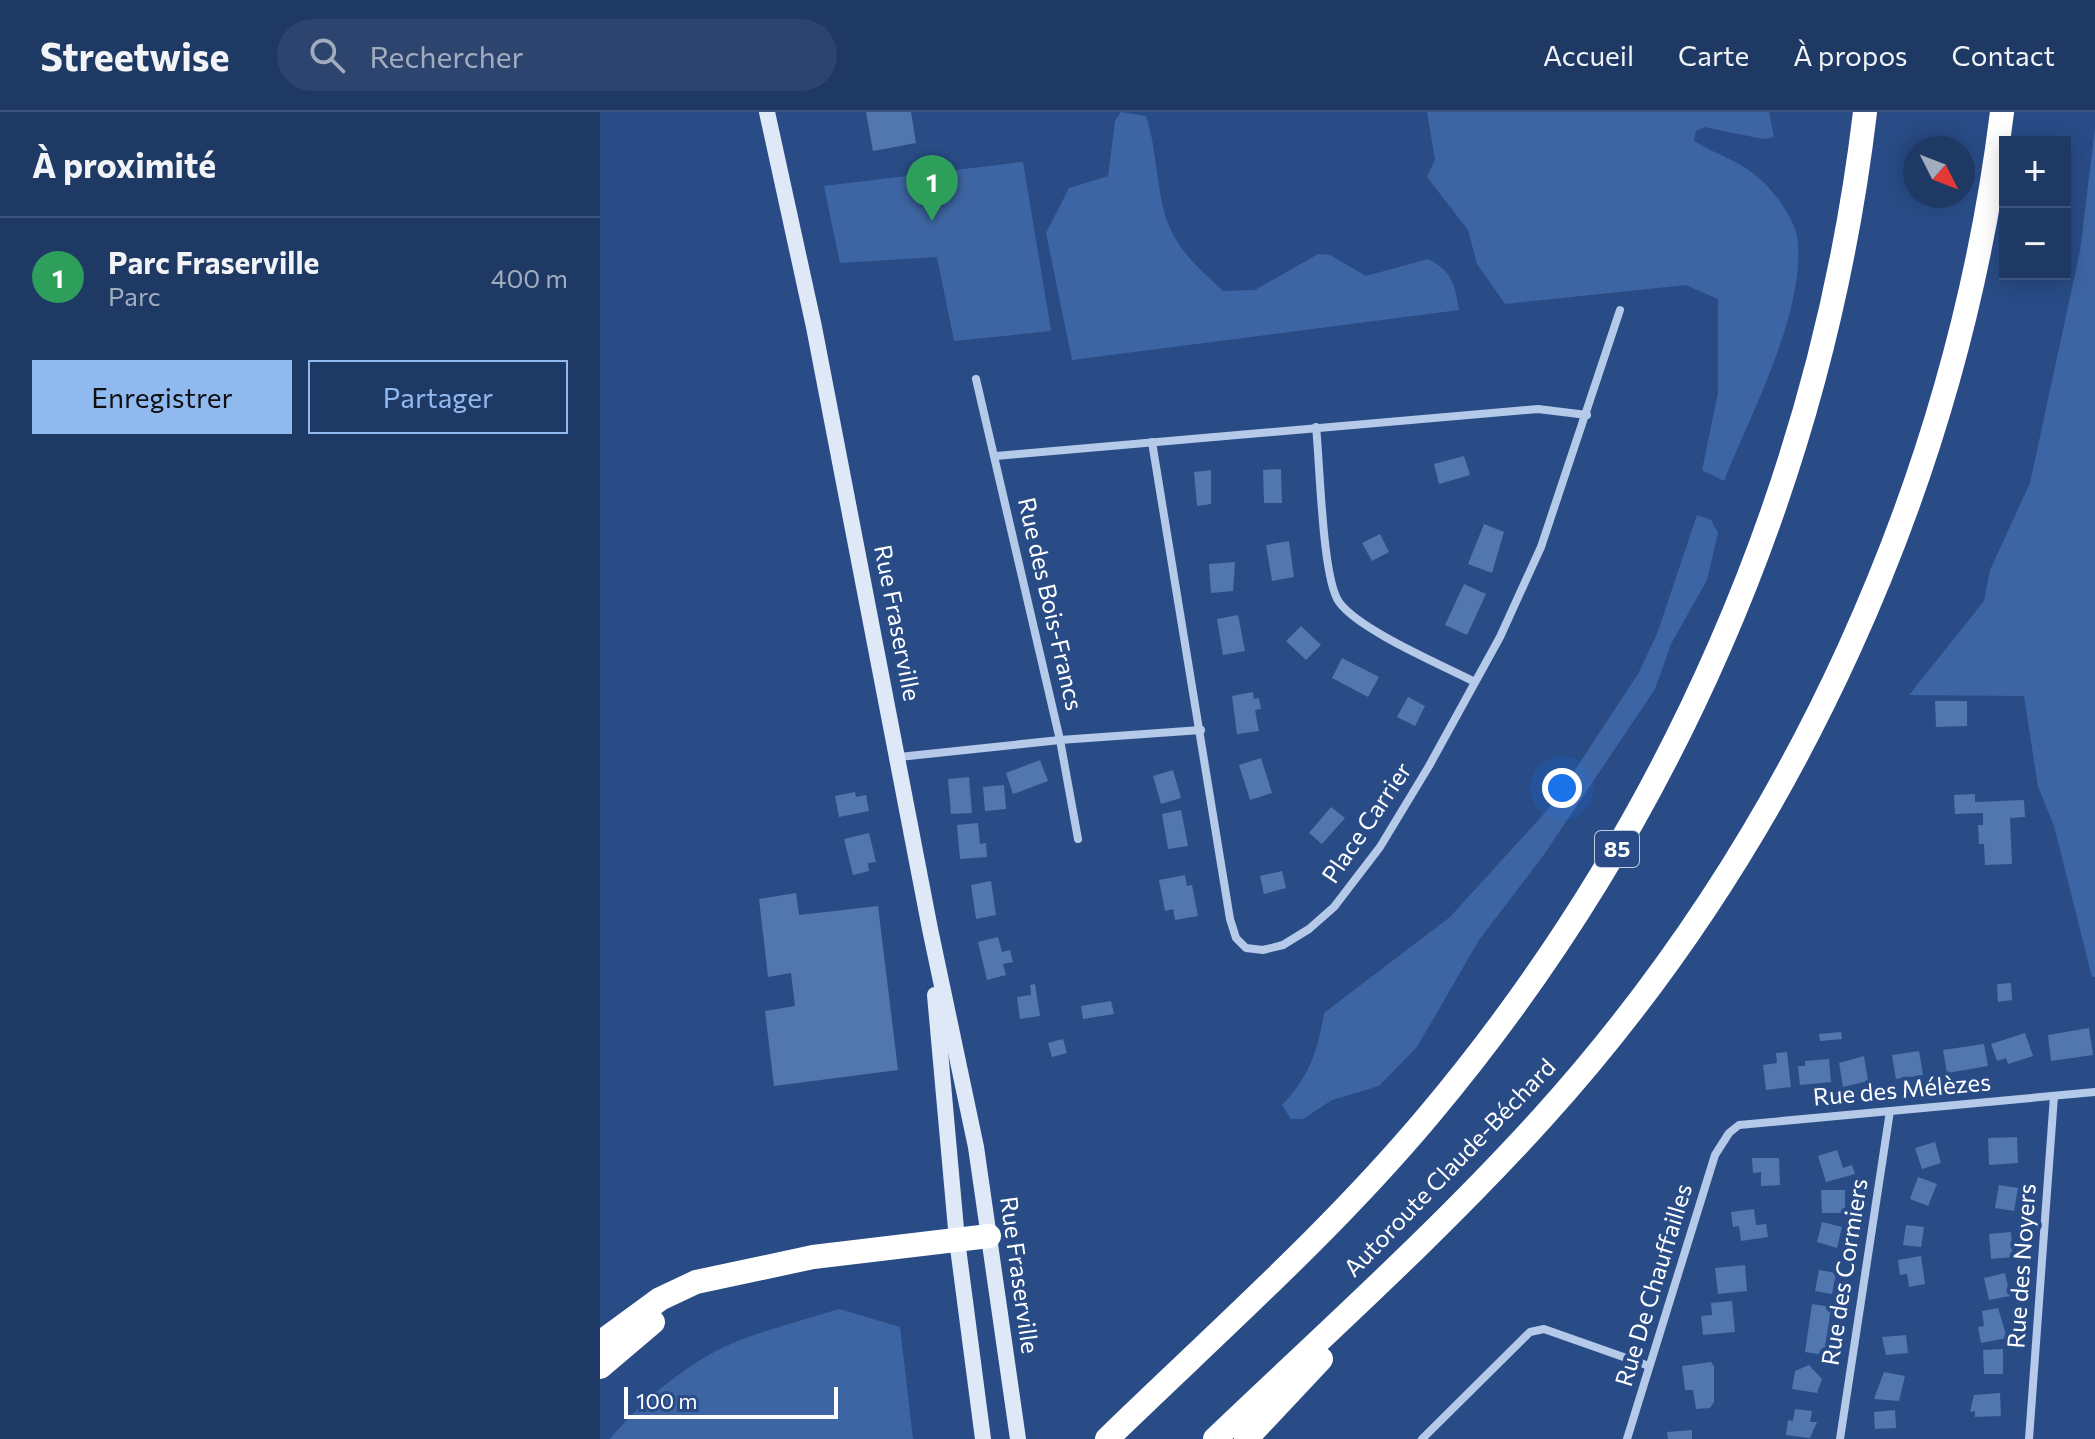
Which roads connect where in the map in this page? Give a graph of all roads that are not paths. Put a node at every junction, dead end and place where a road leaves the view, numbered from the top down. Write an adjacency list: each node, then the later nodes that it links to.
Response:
1 (767, 112): 13 (street, Rue Fraserville)
2 (1865, 112): 29 (highway, Autoroute Claude-Béchard / 85)
3 (2002, 112): 18 (highway, Autoroute Claude-Béchard)
4 (1620, 310): 6 (street, Place Carrier)
5 (976, 379): 9 (street, Rue des Bois-Francs)
6 (1587, 415): 7 (street); 10 (street, Place Carrier)
7 (1316, 427): 8 (street); 10 (street)
8 (1152, 442): 9 (street); 11 (street, Place Carrier)
9 (996, 456): 12 (street, Rue des Bois-Francs)
10 (1475, 682): 11 (street, Place Carrier)
11 (1201, 730): 12 (street)
12 (1060, 740): 13 (street); 14 (street, Rue des Bois-Francs)
13 (899, 757): 15 (street, Rue Fraserville)
14 (1078, 839)
15 (930, 929): 21 (street, Rue Fraserville); 22 (street, Rue Fraserville)
16 (2095, 1092): 17 (street, Rue des Mélèzes)
17 (2054, 1096): 19 (street, Rue des Mélèzes); 35 (street, Rue des Noyers)
18 (1553, 1106): 30 (highway, Autoroute Claude-Béchard); 31 (highway)
19 (1890, 1111): 20 (street, Rue des Mélèzes); 34 (street, Rue des Cormiers)
20 (1721, 1144): 25 (street, Rue De Chauffailles)
21 (989, 1236): 22 (highway); 28 (street, Rue Fraserville)
22 (957, 1240): 23 (highway); 27 (street, Rue Fraserville)
23 (739, 1273): 24 (highway); 26 (highway)
24 (600, 1343)
25 (1649, 1366): 32 (street); 33 (street, Rue De Chauffailles)
26 (600, 1367)
27 (983, 1439)
28 (1018, 1439)
29 (1106, 1439)
30 (1215, 1439)
31 (1246, 1439)
32 (1422, 1439)
33 (1627, 1439)
34 (1840, 1439)
35 (2029, 1439)

